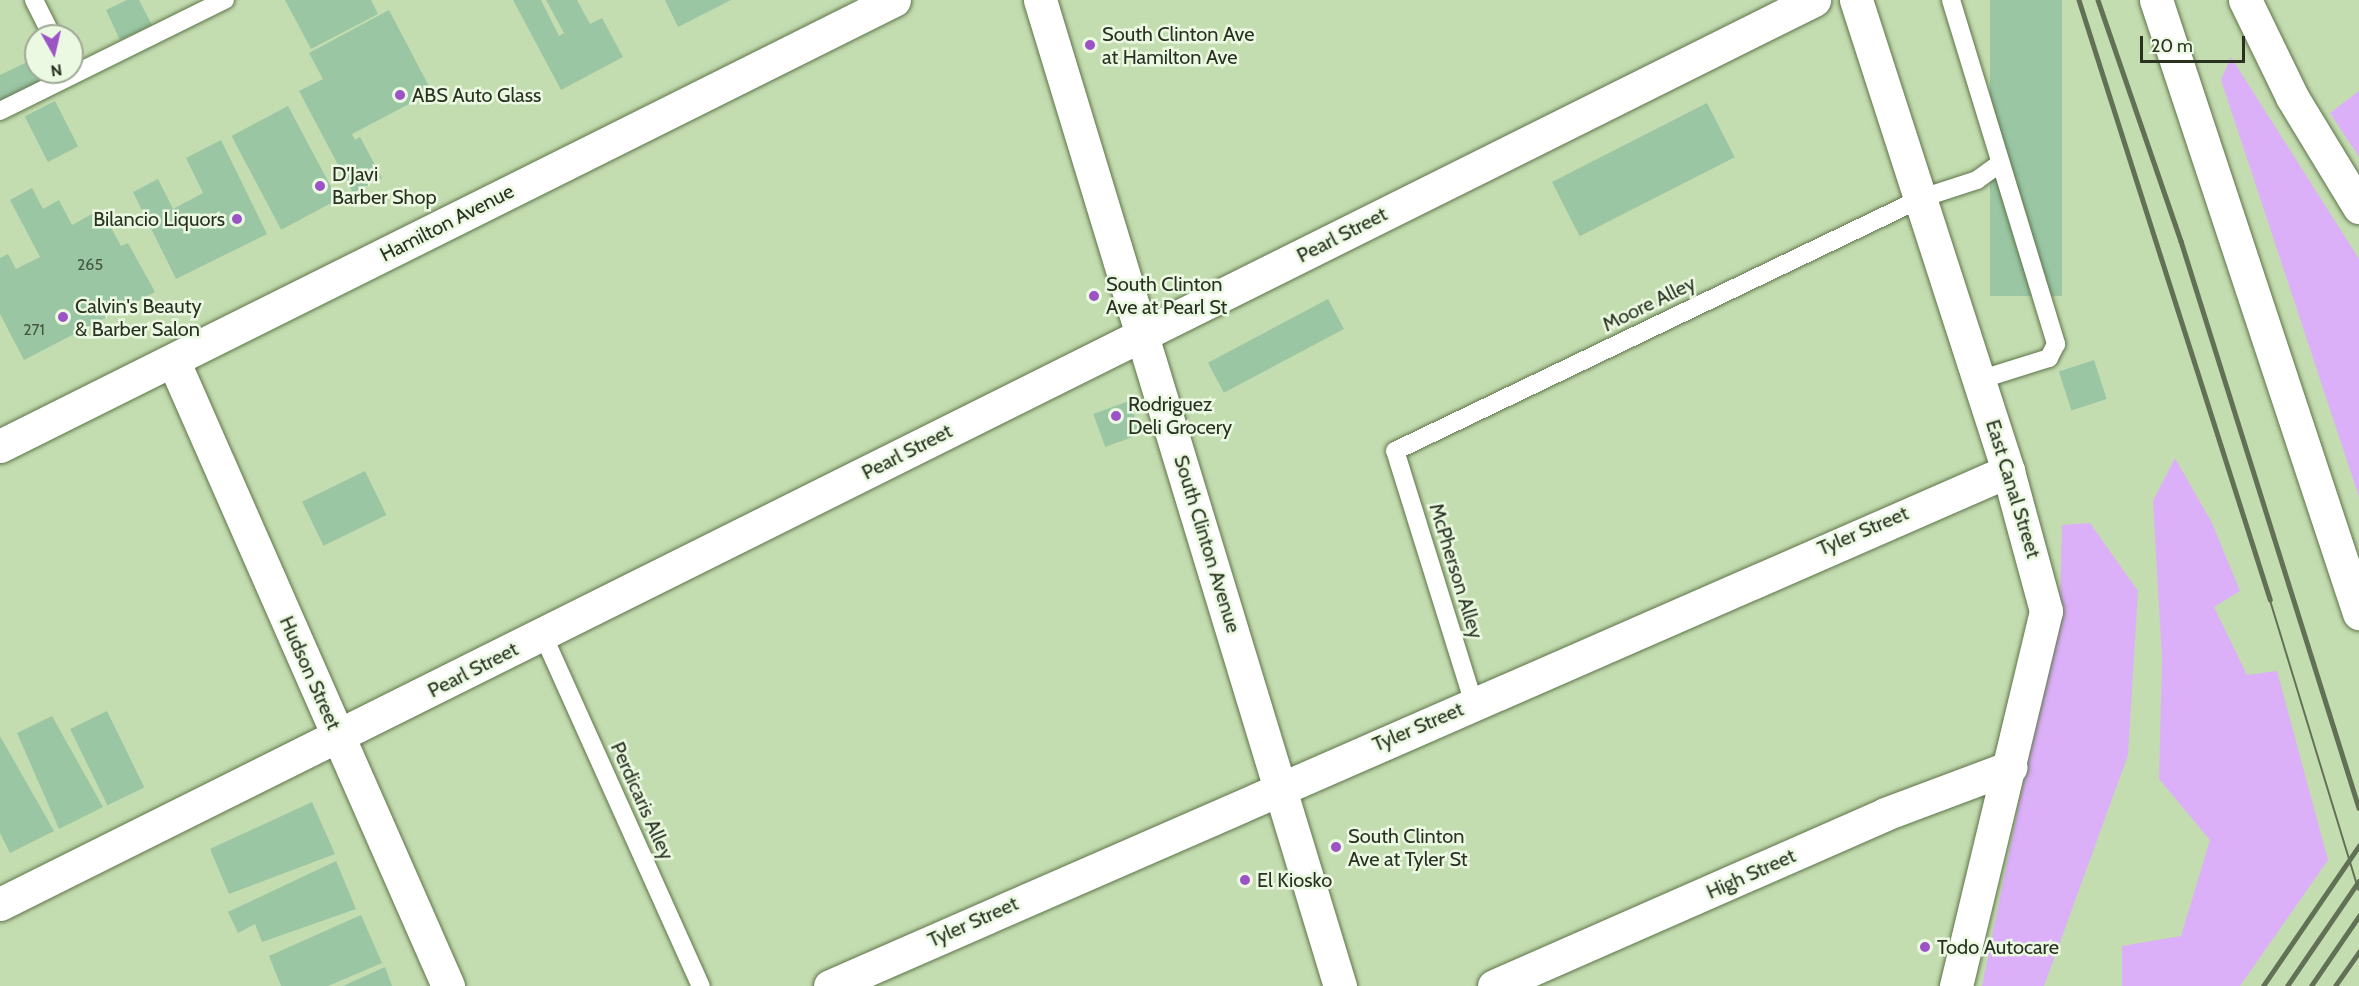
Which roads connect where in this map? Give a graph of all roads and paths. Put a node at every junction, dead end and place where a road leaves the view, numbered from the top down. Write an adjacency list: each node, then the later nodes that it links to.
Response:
1 (34, 0): 10 (lane)
2 (225, 0): 11 (lane)
3 (894, 0): 18 (main road, Hamilton Avenue)
4 (1040, 0): 17 (main road, South Clinton Avenue)
5 (1814, 0): 17 (main road, Pearl Street)
6 (1856, 0): 15 (main road, East Canal Street)
7 (1951, 0): 14 (lane)
8 (2156, 0): 23 (main road)
9 (2245, 0): 16 (main road)
10 (46, 24)
11 (84, 68)
12 (52, 84): 13 (lane)
13 (0, 111)
14 (2000, 163): 15 (lane, Moore Alley); 19 (lane)
15 (1922, 198): 19 (main road, East Canal Street); 21 (lane, Moore Alley)
16 (2359, 207)
17 (1143, 333): 24 (main road, Pearl Street); 28 (main road, South Clinton Avenue)
18 (173, 360): 20 (main road, Hamilton Avenue); 26 (main road, Hudson Street)
19 (1979, 380): 22 (main road, East Canal Street)
20 (0, 446)
21 (1395, 451): 25 (lane, McPherson Alley)
22 (2008, 471): 25 (main road, Tyler Street); 27 (main road, East Canal Street)
23 (2359, 613)
24 (543, 635): 26 (main road, Pearl Street); 31 (lane, Perdicaris Alley)
25 (1474, 704): 28 (main road, Tyler Street)
26 (339, 738): 29 (main road, Pearl Street); 30 (main road, Hudson Street)
27 (2011, 767): 34 (main road, High Street); 35 (main road, East Canal Street)
28 (1280, 786): 32 (main road, Tyler Street); 33 (main road, South Clinton Avenue)
29 (0, 904)
30 (448, 986)
31 (701, 986)
32 (830, 986)
33 (1340, 986)
34 (1494, 986)
35 (1956, 986)

